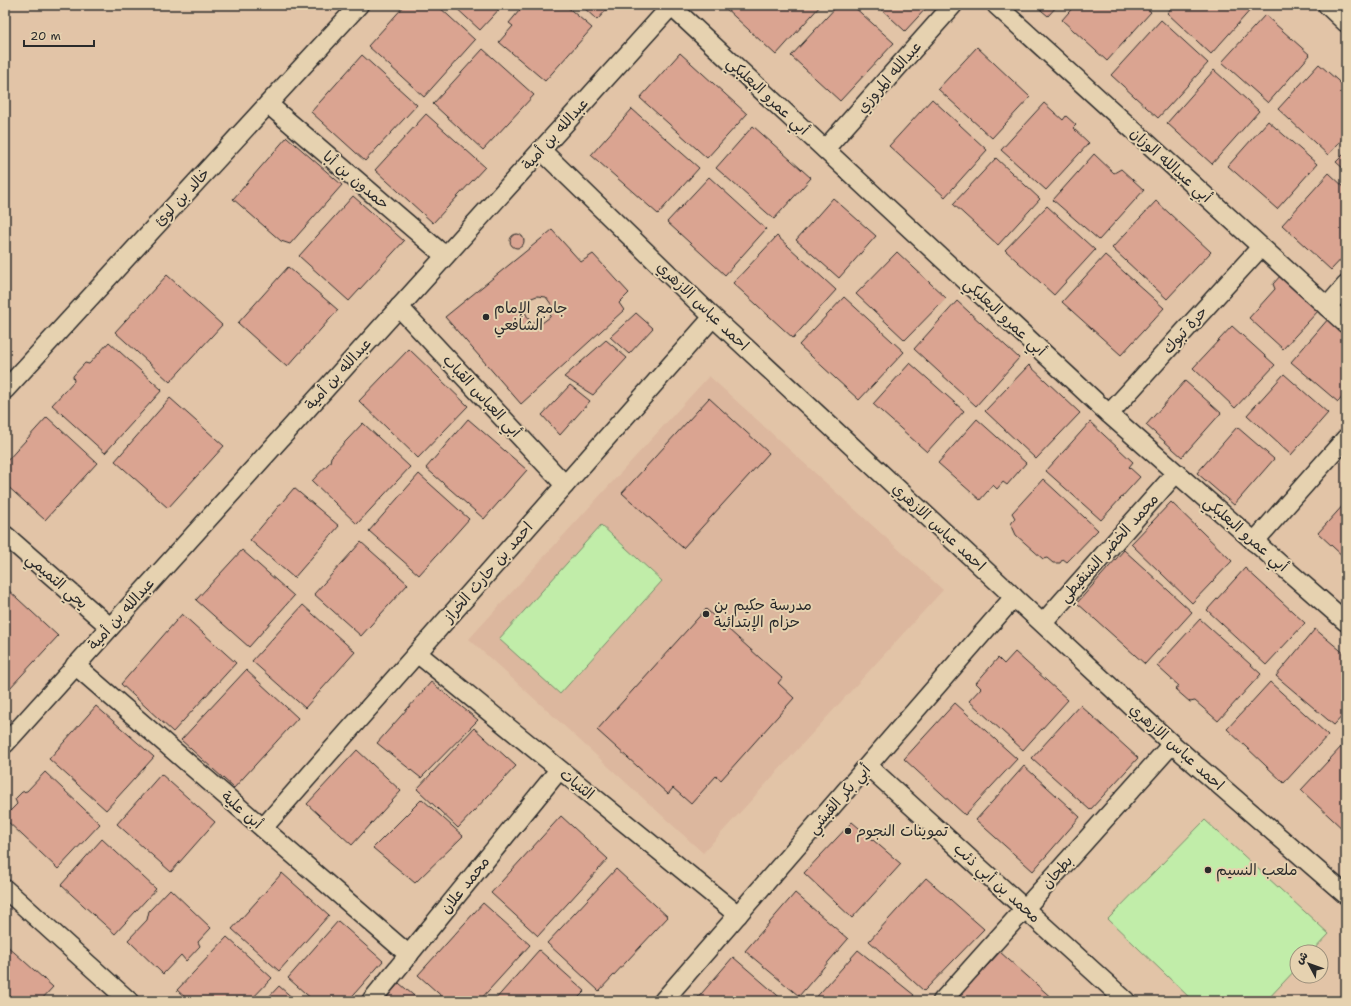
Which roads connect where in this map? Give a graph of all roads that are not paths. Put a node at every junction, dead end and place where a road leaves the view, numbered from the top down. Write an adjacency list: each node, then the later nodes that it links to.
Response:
1 (359, 5): 7 (street, خالد بن لوئ)
2 (672, 5): 8 (street, أبي عمرو البعلبكي); 9 (street, عبدالله بن أمية)
3 (953, 5): 8 (street, عبدالله المروزي)
4 (996, 5): 10 (street, أبي عبدالله الوزان)
5 (1326, 5): 6 (street)
6 (1346, 22)
7 (268, 104): 11 (street, حمدون بن أبا); 17 (street, خالد بن لوئ)
8 (825, 149): 18 (street, أبي عمرو البعلبكي)
9 (541, 150): 11 (street, عبدالله بن أمية); 15 (street, احمد عباس الازهري)
10 (1261, 247): 14 (street, أبي عبدالله الوزان); 18 (street, حرة تبوك)
11 (445, 256): 13 (street, عبدالله بن أمية)
12 (1346, 285): 14 (street)
13 (399, 307): 21 (street, أبي العباس القباب); 27 (street, عبدالله بن أمية)
14 (1327, 307): 16 (street, أبي عبدالله الوزان)
15 (713, 317): 21 (street, احمد بن حارث الخراز); 24 (street, احمد عباس الازهري)
16 (1346, 324)
17 (5, 390)
18 (1109, 414): 20 (street, أبي عمرو البعلبكي)
19 (1346, 438): 23 (street)
20 (1176, 473): 23 (street, أبي عمرو البعلبكي); 26 (street, محمد الخضر الشنقيطي)
21 (565, 485): 28 (street, احمد بن حارث الخراز)
22 (5, 535): 27 (street, يحي التميمي)
23 (1254, 542): 25 (street, أبي عمرو البعلبكي)
24 (1014, 597): 26 (street, احمد عباس الازهري); 32 (street, أبي بكر القبشي)
25 (1346, 622)
26 (1043, 623): 31 (street, احمد عباس الازهري)
27 (110, 627): 29 (street, عبدالله بن أمية)
28 (417, 654): 33 (street, الثنيات); 34 (street, احمد بن حارث الخراز)
29 (75, 665): 30 (street, عبدالله بن أمية); 34 (street, أبن علية)
30 (5, 744)
31 (1172, 744): 36 (street, احمد عباس الازهري); 37 (street, بطحان)
32 (868, 766): 37 (street, محمد بن أبي ذئب); 38 (street, أبي بكر القبشي)
33 (559, 770): 38 (street, الثنيات); 39 (street, محمد علان)
34 (263, 828): 39 (street, أبن علية)
35 (5, 889): 40 (street)
36 (1346, 895)
37 (1025, 908): 43 (street, بطحان); 44 (street, محمد بن أبي ذئب)
38 (738, 915): 42 (street, أبي بكر القبشي)
39 (409, 954): 41 (street, محمد علان)
40 (129, 1001)
41 (371, 1001)
42 (663, 1001)
43 (942, 1001)
44 (1126, 1001)

